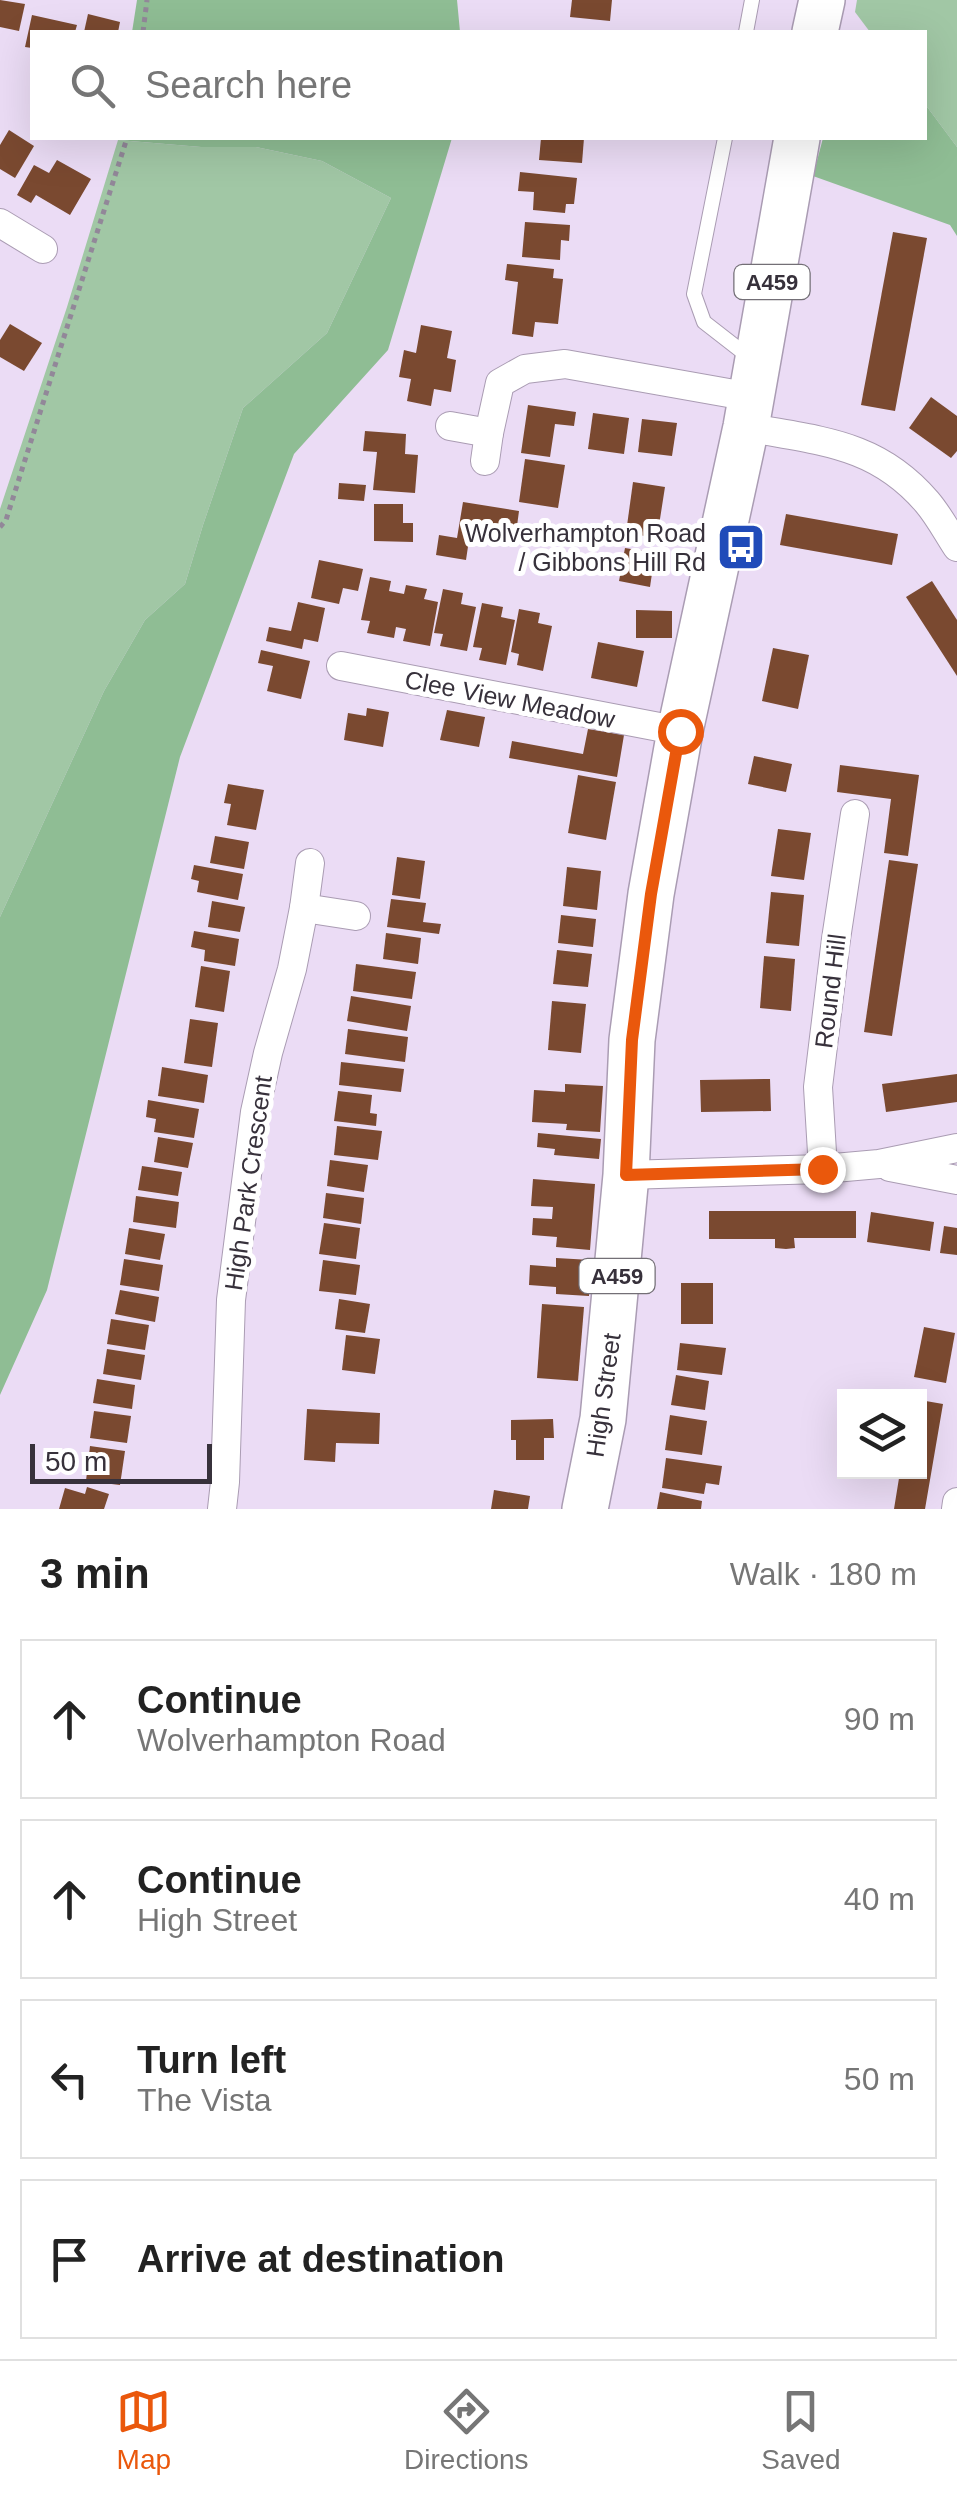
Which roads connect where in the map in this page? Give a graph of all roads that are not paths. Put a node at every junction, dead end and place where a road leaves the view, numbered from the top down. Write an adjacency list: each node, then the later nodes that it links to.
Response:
1 (752, 0): 3 (lane)
2 (822, 0): 4 (main road)
3 (746, 30)
4 (815, 30)
5 (725, 140): 9 (lane)
6 (797, 140): 9 (main road, A459)
7 (1, 225): 8 (street)
8 (43, 250)
9 (751, 396): 10 (street); 11 (street); 13 (main road, A459)
10 (450, 426)
11 (957, 547)
12 (341, 666): 13 (street, Clee View Meadow)
13 (680, 731): 21 (main road, High Street / A459)
14 (856, 814): 20 (street, Round Hill)
15 (310, 863): 16 (street, High Park Crescent)
16 (304, 908): 17 (street); 23 (street, High Park Crescent)
17 (356, 916)
18 (957, 1148): 19 (street)
19 (879, 1164): 20 (street); 22 (street)
20 (822, 1169): 21 (street)
21 (626, 1175): 24 (main road, High Street / A459)
22 (957, 1180)
23 (222, 1509)
24 (585, 1509)

